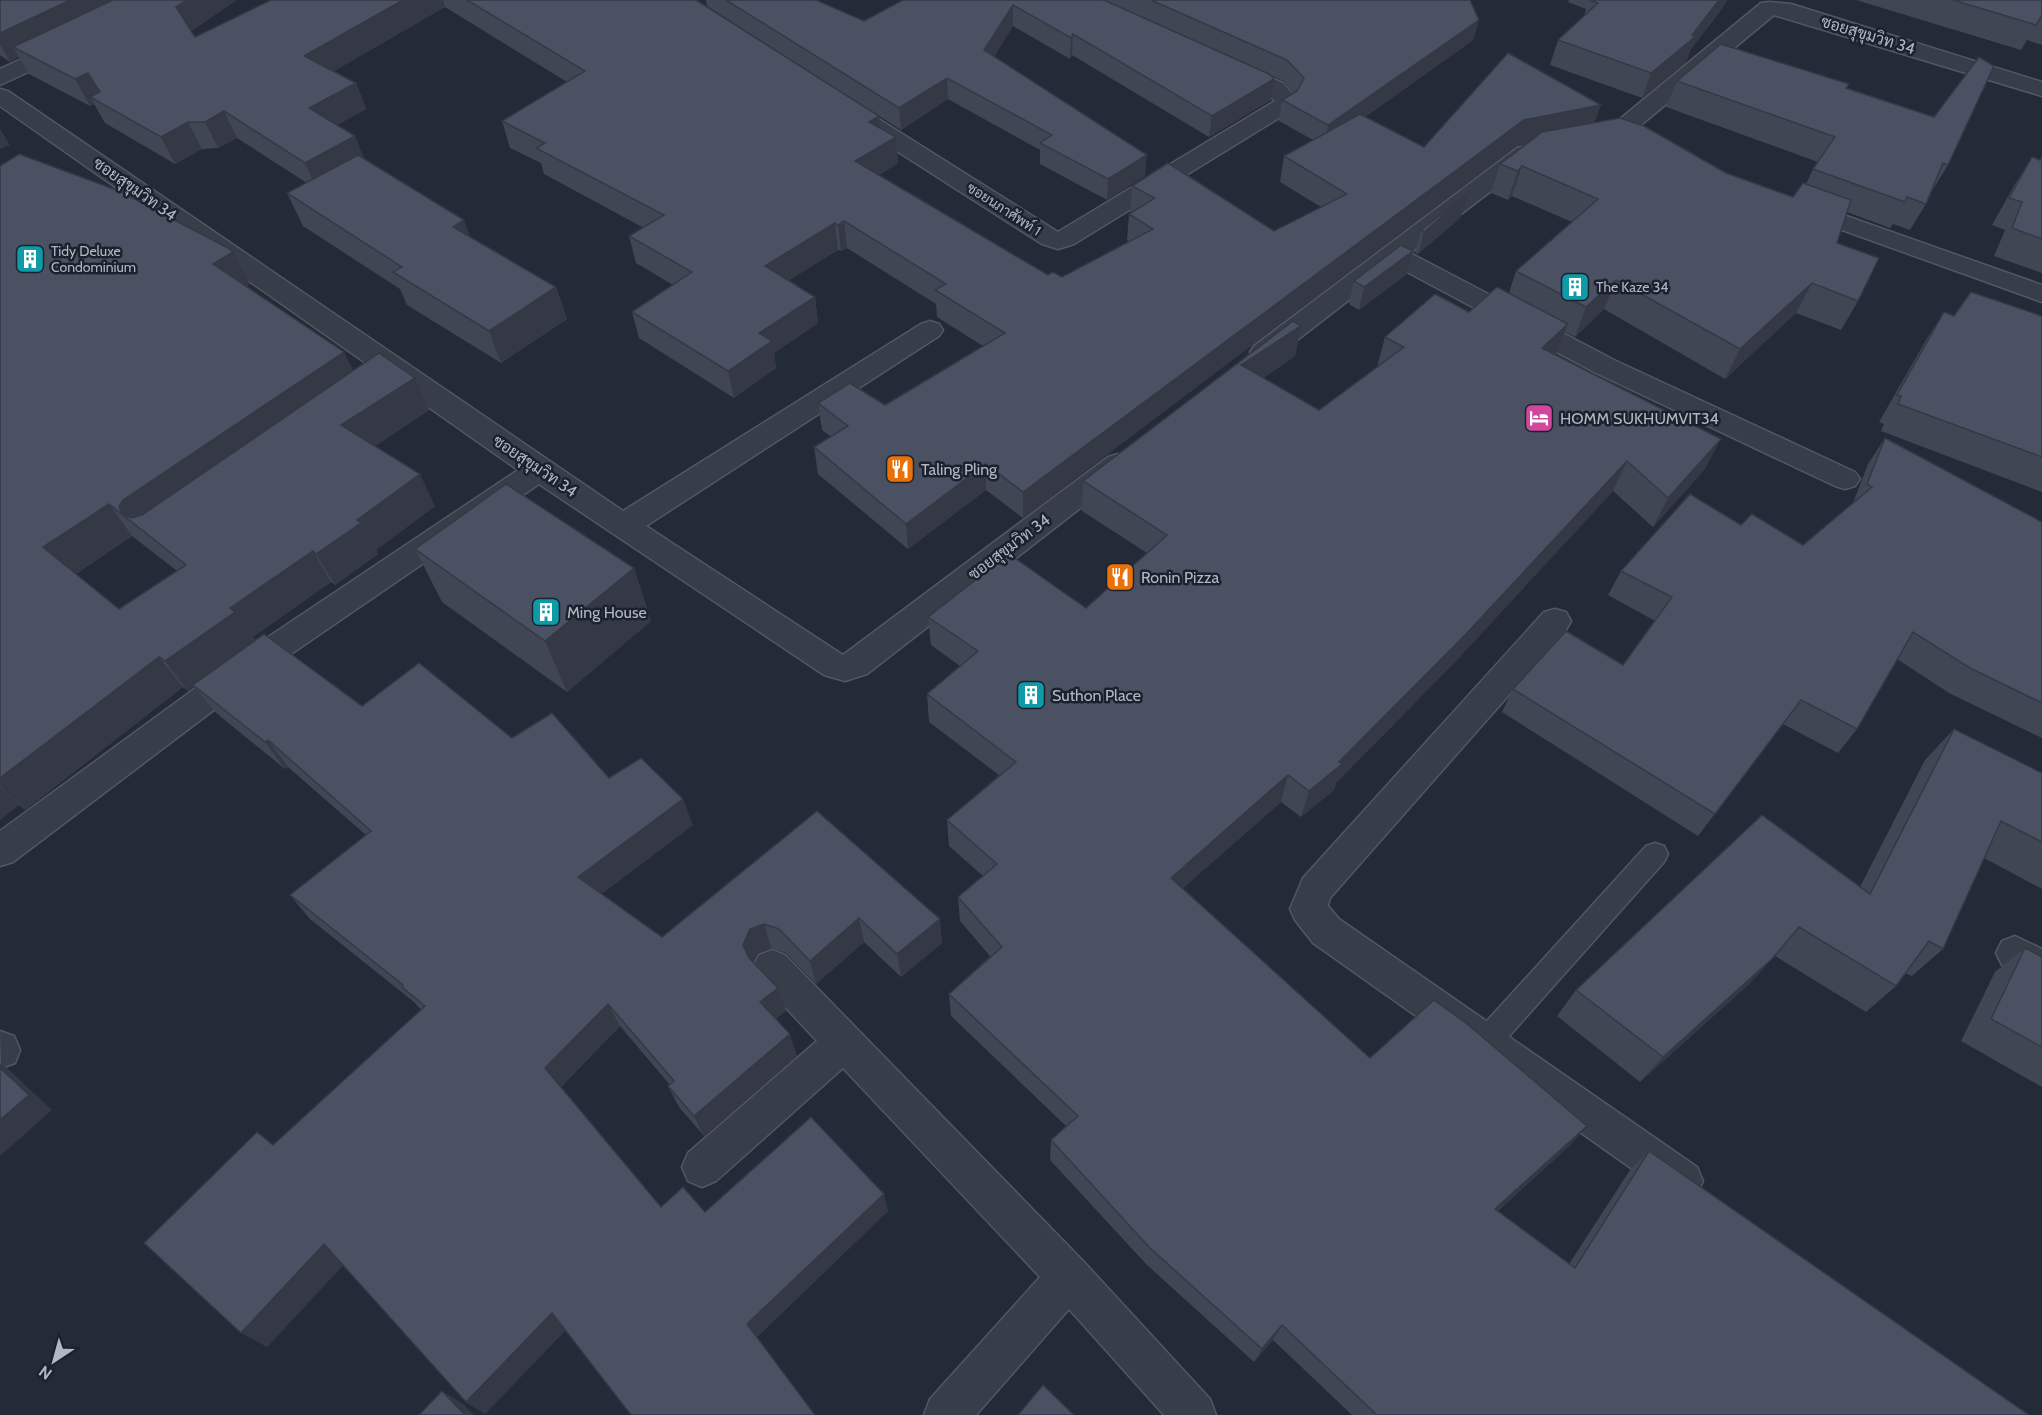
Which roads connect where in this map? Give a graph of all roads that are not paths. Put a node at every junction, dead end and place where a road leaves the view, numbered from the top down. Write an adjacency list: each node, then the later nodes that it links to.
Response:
1 (86, 36): 3 (street)
2 (1209, 58): 6 (street, ซอยนภาศัพท์ 1)
3 (0, 78)
4 (2042, 89): 8 (street, ซอยสุขุมวิท 34)
5 (0, 96): 13 (street, ซอยสุขุมวิท 34)
6 (839, 104)
7 (1777, 198): 9 (street)
8 (1393, 254): 11 (street, ซอยสุขุมวิท 34); 14 (street)
9 (2042, 294)
10 (930, 330): 15 (street)
11 (1245, 367)
12 (1141, 447): 15 (street, ซอยสุขุมวิท 34)
13 (539, 470): 15 (street, ซอยสุขุมวิท 34); 17 (street)
14 (1845, 479)
15 (623, 526)
16 (1555, 621): 21 (street)
17 (0, 850)
18 (1655, 854): 21 (lane)
19 (772, 967): 20 (street)
20 (844, 1042): 22 (street); 24 (street)
21 (1485, 1042): 23 (street)
22 (702, 1167)
23 (1717, 1205)
24 (1069, 1277): 25 (street); 26 (street)
25 (946, 1415)
26 (1194, 1415)

